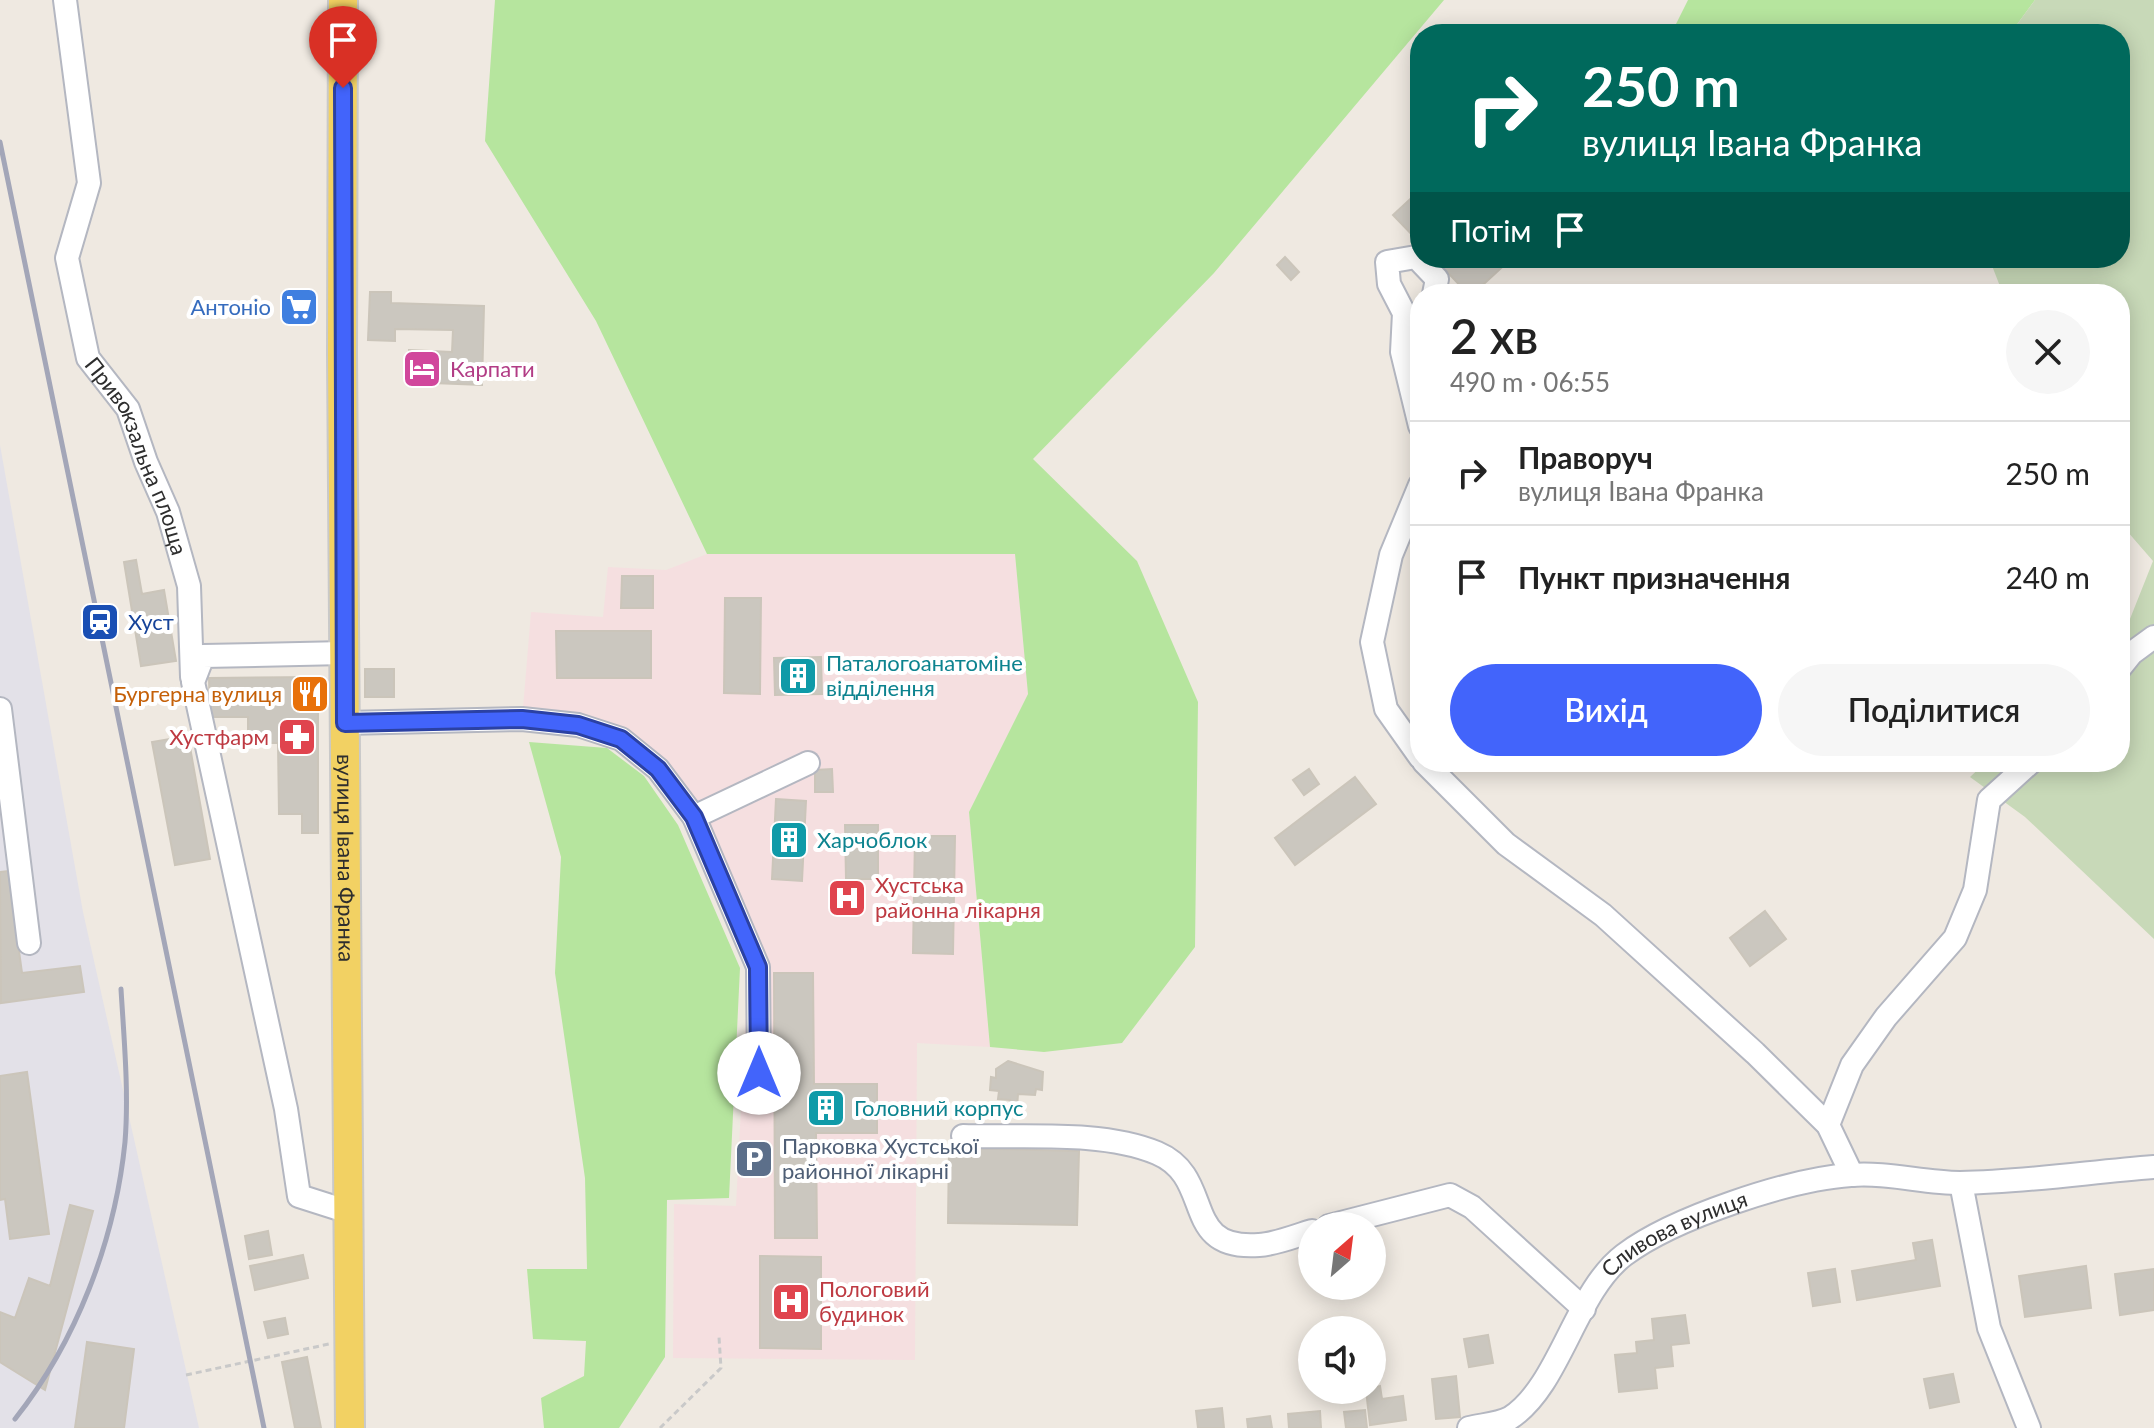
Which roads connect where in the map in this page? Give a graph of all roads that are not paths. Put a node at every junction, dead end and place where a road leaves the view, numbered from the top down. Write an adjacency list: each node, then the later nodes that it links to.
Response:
1 (65, 0): 13 (street, Привокзальна площа)
2 (343, 0): 11 (main road, вулиця Івана Франка)
3 (1410, 258): 6 (street)
4 (1426, 268): 5 (street)
5 (1436, 284)
6 (1410, 307)
7 (1410, 318): 8 (street)
8 (1410, 385)
9 (1410, 509): 16 (street)
10 (2154, 637): 12 (street)
11 (345, 653): 13 (street); 15 (main road, вулиця Івана Франка)
12 (2130, 656)
13 (193, 682): 28 (street, Привокзальна площа)
14 (0, 709): 21 (street)
15 (345, 723): 20 (street); 28 (main road, вулиця Івана Франка)
16 (1410, 743)
17 (808, 763): 20 (street)
18 (1434, 772): 23 (street)
19 (2020, 772): 23 (street)
20 (694, 817): 22 (street)
21 (29, 943)
22 (759, 1073)
23 (1828, 1125): 26 (street)
24 (963, 1136): 30 (street)
25 (2154, 1167): 27 (street, Сливова вулиця)
26 (1852, 1175): 27 (street, Сливова вулиця); 31 (street, Сливова вулиця)
27 (1961, 1183): 34 (street)
28 (346, 1211): 32 (main road, вулиця Івана Франка)
29 (1384, 1212): 31 (street)
30 (1298, 1235)
31 (1584, 1309): 33 (street, Сливова вулиця)
32 (350, 1428)
33 (1469, 1428)
34 (2029, 1428)

